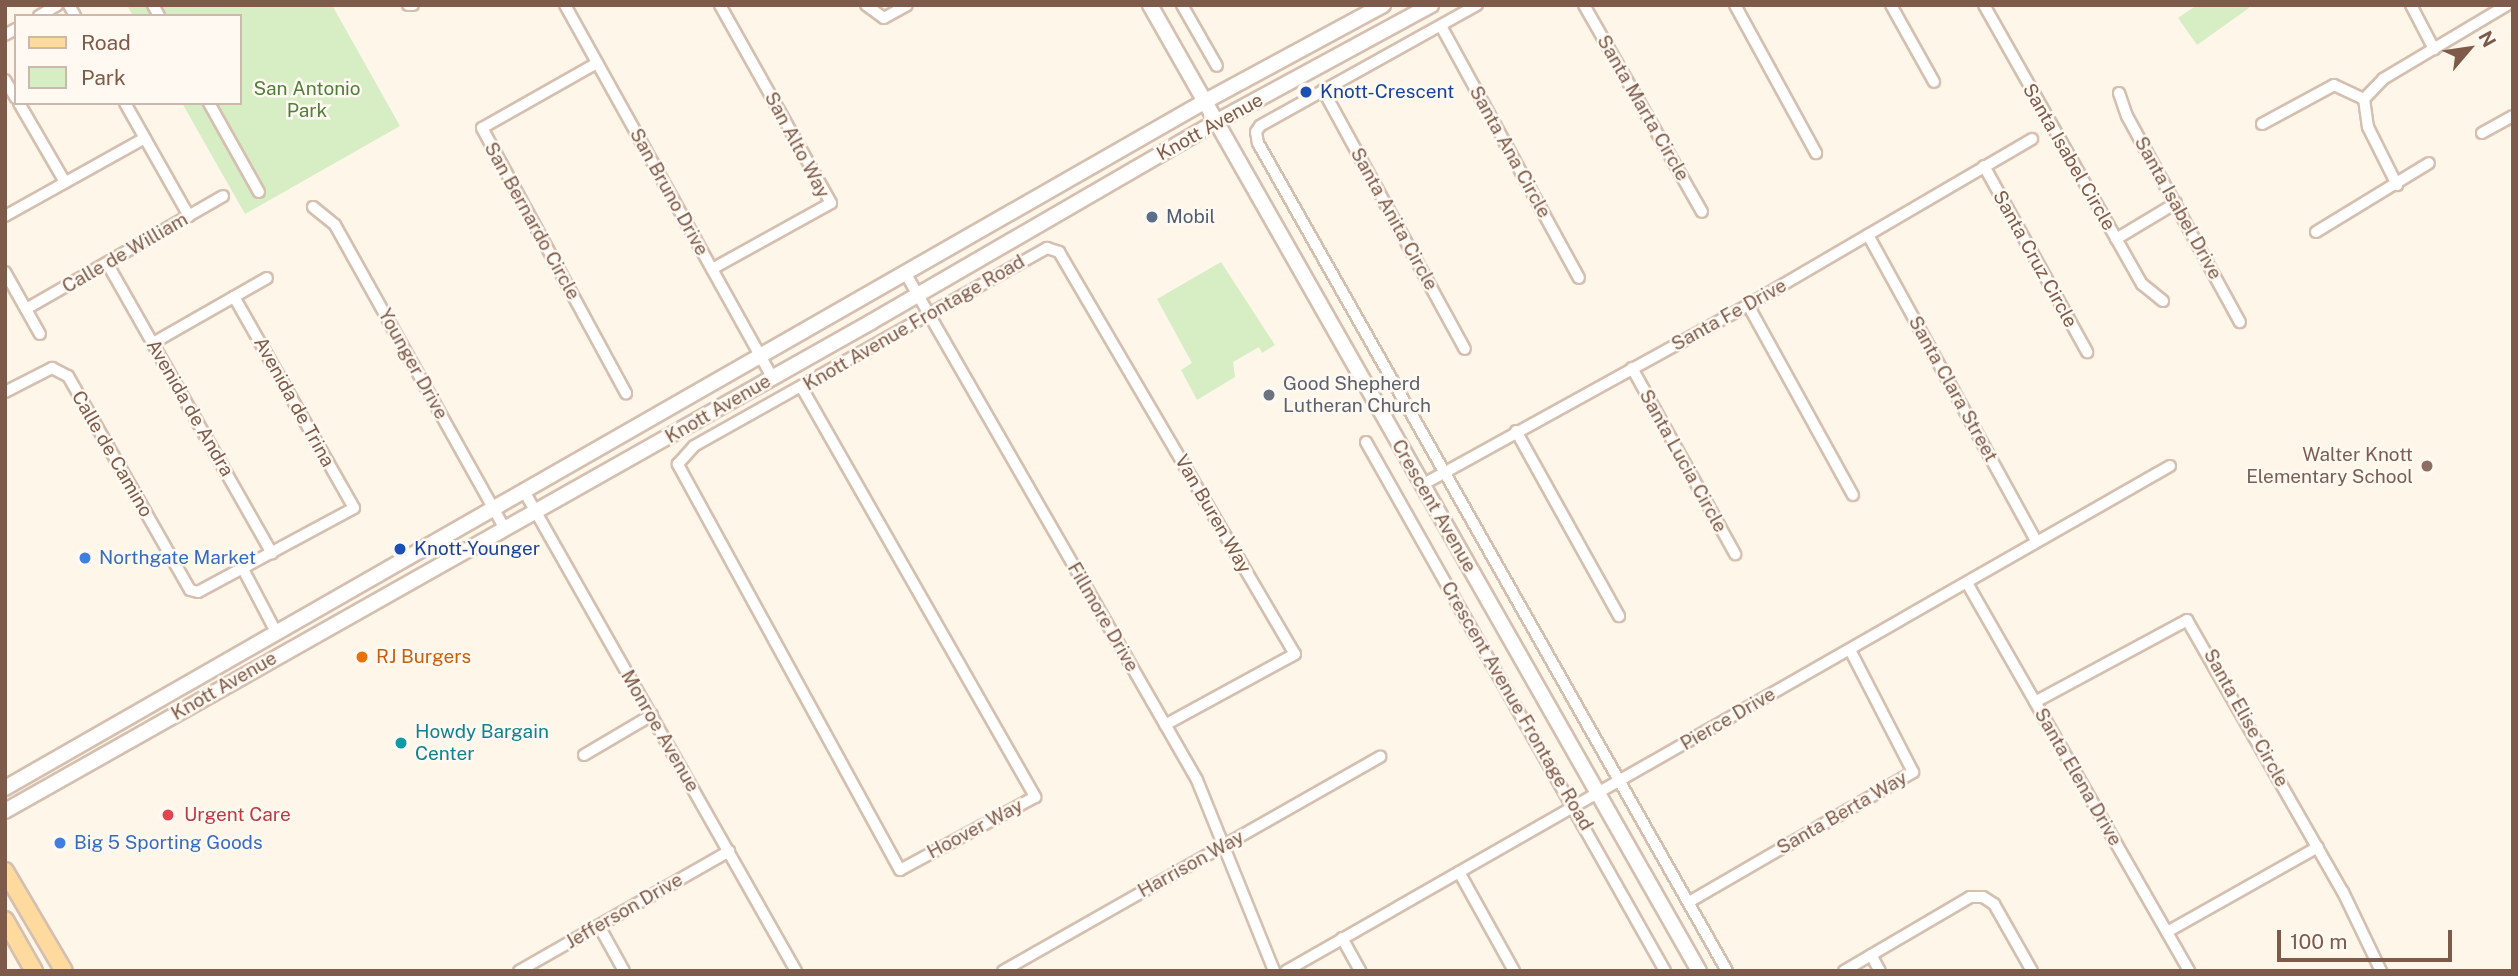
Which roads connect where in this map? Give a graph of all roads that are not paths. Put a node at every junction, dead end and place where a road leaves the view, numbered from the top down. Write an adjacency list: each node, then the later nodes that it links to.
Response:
1 (565, 5): 18 (street, San Bruno Drive)
2 (720, 5): 53 (street, San Alto Way)
3 (866, 5): 4 (street)
4 (906, 5)
5 (1150, 5): 24 (main road, Crescent Avenue)
6 (1182, 5): 19 (street)
7 (1383, 5): 24 (main road, Knott Avenue)
8 (1431, 5): 29 (main road, Knott Avenue)
9 (1478, 5): 16 (street)
10 (1584, 5): 44 (street, Santa Marta Circle)
11 (1735, 5): 34 (street)
12 (1891, 5): 20 (street)
13 (1984, 5): 50 (street, Santa Isabel Circle)
14 (2412, 5): 17 (street)
15 (2507, 5): 17 (street)
16 (1441, 26): 21 (street); 57 (street, Santa Ana Circle)
17 (2434, 49): 23 (street)
18 (597, 63): 53 (street, San Bruno Drive); 74 (street, San Bernardo Circle)
19 (1217, 66)
20 (1934, 82)
21 (1323, 90): 67 (street, Santa Anita Circle); 78 (street, Crescent Avenue)
22 (2119, 93): 41 (street, Santa Isabel Drive)
23 (2364, 99): 30 (street); 38 (street)
24 (1202, 103): 29 (main road, Crescent Avenue); 43 (main road, Knott Avenue)
25 (20, 105): 37 (street)
26 (126, 105): 32 (street)
27 (210, 105): 39 (street)
28 (2513, 116): 31 (street)
29 (1214, 124): 47 (main road, Knott Avenue); 80 (main road, Crescent Avenue)
30 (2262, 124)
31 (2482, 133)
32 (145, 138): 37 (street); 46 (street)
33 (2032, 139): 36 (street, Santa Fe Drive)
34 (1816, 153)
35 (2428, 163): 38 (street)
36 (1984, 166): 49 (street, Santa Fe Drive); 68 (street, Santa Cruz Circle)
37 (65, 182): 45 (street)
38 (2398, 185): 48 (street)
39 (259, 192)
40 (223, 196): 46 (street, Calle de William)
41 (2176, 203): 50 (street); 64 (street, Santa Isabel Drive)
42 (313, 207): 83 (street, Younger Drive)
43 (1025, 207): 47 (main road); 55 (main road, Knott Avenue)
44 (1702, 212)
45 (5, 216)
46 (189, 216): 52 (street, Calle de William)
47 (1036, 227): 58 (main road, Knott Avenue)
48 (2316, 232)
49 (1868, 235): 61 (street, Santa Fe Drive); 86 (street, Santa Clara Street)
50 (2116, 239): 60 (street, Santa Isabel Circle)
51 (1055, 249): 63 (street, Knott Avenue Frontage Road); 97 (street, Van Buren Way)
52 (107, 263): 62 (street, Calle de William); 66 (street, Avenida de Andra)
53 (712, 269): 69 (street, San Bruno Drive)
54 (5, 272): 62 (street)
55 (906, 276): 58 (street, Fillmore Drive); 69 (main road, Knott Avenue)
56 (267, 278): 59 (street)
57 (1579, 278)
58 (918, 295): 63 (street, Fillmore Drive); 71 (main road, Knott Avenue)
59 (234, 297): 66 (street); 87 (street, Avenida de Trina)
60 (2163, 301)
61 (1748, 305): 70 (street, Santa Fe Drive); 82 (street)
62 (26, 309): 65 (street)
63 (929, 313): 72 (street, Knott Avenue Frontage Road); 97 (street, Fillmore Drive)
64 (2240, 322)
65 (40, 334)
66 (153, 343): 87 (street, Avenida de Andra)
67 (1465, 349)
68 (2087, 352)
69 (761, 358): 71 (street, San Bruno Drive); 81 (main road, Knott Avenue)
70 (1632, 368): 75 (street, Santa Fe Drive); 88 (street, Santa Lucia Circle)
71 (773, 378): 84 (main road, Knott Avenue)
72 (802, 387): 79 (street, Knott Avenue Frontage Road); 79 (street, Hoover Way)
73 (5, 393): 89 (street, Calle de Camino)
74 (626, 393)
75 (1516, 431): 78 (street, Santa Fe Drive); 91 (street)
76 (1366, 442): 103 (street, Crescent Avenue Frontage Road)
77 (2170, 466): 86 (street, Pierce Drive)
78 (1445, 472): 80 (street, Santa Fe Drive); 100 (street, Crescent Avenue)
79 (680, 474)
80 (1422, 485): 102 (main road, Crescent Avenue)
81 (524, 491): 83 (main road, Knott Avenue); 84 (street, Monroe Avenue)
82 (1853, 495)
83 (493, 508): 85 (street, Younger Drive); 92 (main road, Knott Avenue)
84 (535, 510): 85 (main road, Knott Avenue); 96 (street, Monroe Avenue)
85 (504, 528): 93 (main road, Knott Avenue)
86 (2037, 542): 90 (street, Pierce Drive)
87 (272, 553): 89 (street)
88 (1735, 554)
89 (243, 569): 92 (street)
90 (1967, 583): 94 (street, Pierce Drive); 95 (street, Santa Elena Drive)
91 (1619, 616)
92 (275, 630): 93 (main road); 101 (main road, Knott Avenue)
93 (286, 650): 104 (main road, Knott Avenue)
94 (1850, 650): 100 (street, Pierce Drive); 110 (street, Santa Berta Way)
95 (2035, 702): 106 (street, Santa Elise Circle); 113 (street, Santa Elena Drive)
96 (652, 715): 98 (street); 107 (street, Monroe Avenue)
97 (1165, 725): 105 (street, Fillmore Drive)
98 (584, 755)
99 (1380, 757): 105 (street, Harrison Way)
100 (1620, 781): 102 (street, Pierce Drive); 110 (street, Crescent Avenue)
101 (5, 788)
102 (1597, 795): 103 (street, Pierce Drive); 127 (main road, Crescent Avenue)
103 (1574, 807): 109 (street, Pierce Drive); 126 (street, Crescent Avenue Frontage Road)
104 (5, 811)
105 (1222, 847): 121 (street, Harrison Way); 122 (street, Fillmore Drive)
106 (2318, 847): 113 (street); 133 (street, Santa Elise Circle)
107 (729, 851): 112 (street, Jefferson Drive); 120 (street, Monroe Avenue)
108 (5, 871): 117 (main road)
109 (1459, 872): 114 (street, Pierce Drive); 125 (street)
110 (1689, 902): 128 (street, Crescent Avenue)
111 (5, 920): 116 (main road)
112 (599, 926): 118 (street, Jefferson Drive); 119 (street)
113 (2167, 932): 132 (street, Santa Elena Drive)
114 (1342, 938): 123 (street, Pierce Drive); 124 (street)
115 (1871, 955): 129 (street); 130 (street); 131 (street)
116 (34, 971)
117 (64, 971)
118 (519, 971)
119 (624, 971)
120 (796, 971)
121 (1003, 971)
122 (1274, 971)
123 (1286, 971)
124 (1360, 971)
125 (1514, 971)
126 (1665, 971)
127 (1699, 971)
128 (1727, 971)
129 (1844, 971)
130 (1880, 971)
131 (2032, 971)
132 (2189, 971)
133 (2381, 971)

